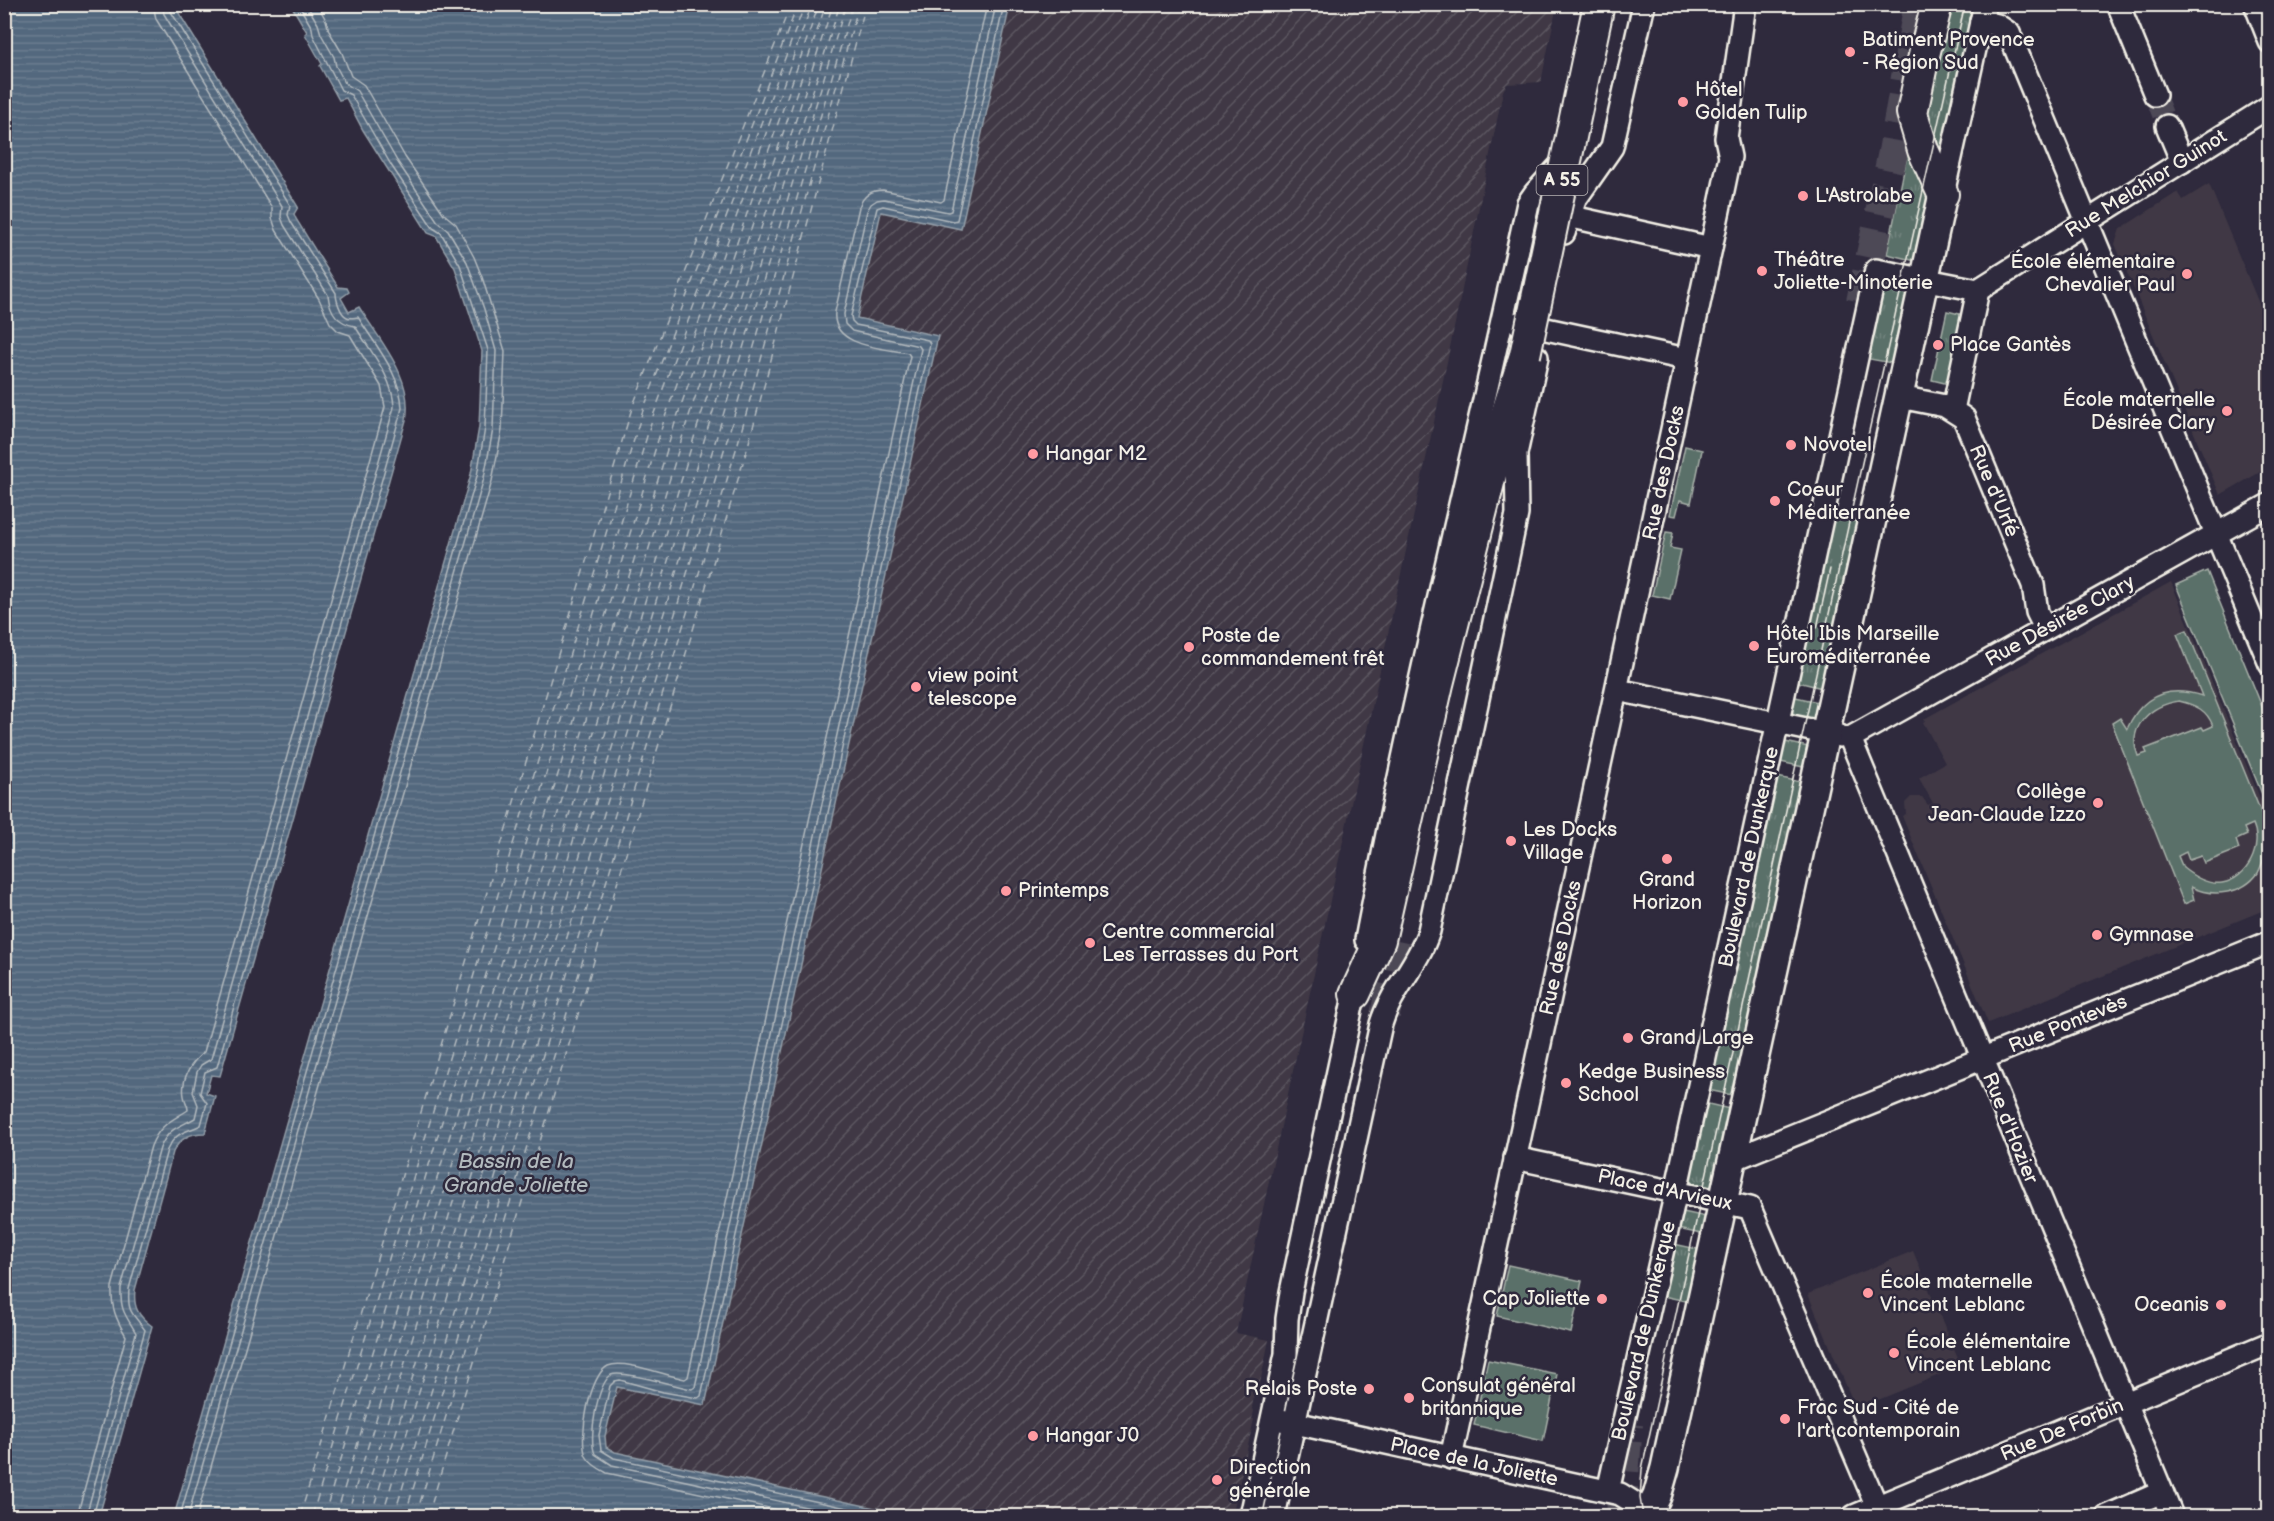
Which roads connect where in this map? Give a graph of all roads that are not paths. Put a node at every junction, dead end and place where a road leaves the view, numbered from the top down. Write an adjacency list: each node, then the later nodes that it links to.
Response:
1 (1599, 4): 27 (highway, A 55, bridge)
2 (1608, 4): 20 (street)
3 (1644, 4): 15 (street)
4 (1745, 4): 17 (street, Rue des Docks)
5 (2118, 4): 10 (street)
6 (2255, 4): 9 (street)
7 (1924, 8): 14 (highway)
8 (1983, 13): 14 (street); 16 (street)
9 (2270, 42)
10 (2155, 95)
11 (2270, 106): 13 (street, Rue Melchior Guinot)
12 (2167, 126): 13 (street)
13 (2182, 162): 16 (street, Rue Melchior Guinot)
14 (1943, 195): 18 (main road)
15 (1568, 216): 17 (street); 21 (street)
16 (2088, 221): 19 (street, Rue Melchior Guinot); 26 (street)
17 (1711, 248): 22 (street, Rue des Docks)
18 (1924, 280): 19 (street); 23 (main road); 31 (street, Boulevard de Dunkerque)
19 (1978, 291): 24 (street)
20 (1503, 320): 21 (street); 35 (street)
21 (1543, 329): 22 (street); 44 (street)
22 (1686, 368): 30 (street, Rue des Docks)
23 (1900, 397): 24 (street); 32 (main road)
24 (1953, 410): 28 (street, Rue d'Urfé)
25 (2270, 504): 26 (street, Rue Désirée Clary)
26 (2216, 534): 28 (street, Rue Désirée Clary); 29 (street)
27 (1470, 591): 33 (highway); 35 (highway)
28 (2045, 628): 32 (street, Rue Désirée Clary)
29 (2270, 664)
30 (1617, 690): 31 (street); 37 (street, Rue des Docks)
31 (1778, 723): 32 (street); 39 (street, Boulevard de Dunkerque)
32 (1838, 736): 36 (street, Rue d'Hozier); 38 (main road)
33 (1403, 930)
34 (2270, 942): 36 (street, Rue Pontevès)
35 (1355, 994): 43 (street)
36 (1982, 1060): 38 (street, Rue Pontevès); 42 (street, Rue d'Hozier)
37 (1515, 1158): 39 (street, Place d'Arvieux); 45 (street, Rue des Docks)
38 (1732, 1160): 40 (main road)
39 (1675, 1192): 40 (street, Place d'Arvieux); 46 (street, Boulevard de Dunkerque)
40 (1723, 1202): 48 (street, Place d'Arvieux); 51 (main road)
41 (2270, 1343): 42 (street, Rue De Forbin)
42 (2124, 1404): 47 (street, Rue d'Hozier); 48 (street, Rue De Forbin)
43 (1273, 1419): 44 (street, Place de la Joliette); 49 (street)
44 (1294, 1423): 45 (street, Place de la Joliette); 50 (street)
45 (1451, 1458): 46 (street, Place de la Joliette)
46 (1608, 1491): 51 (street, Place de la Joliette)
47 (2162, 1492): 53 (street); 54 (street, Rue d'Hozier)
48 (1879, 1512): 52 (street, Rue De Forbin)
49 (1251, 1516)
50 (1274, 1516)
51 (1647, 1516)
52 (1854, 1516)
53 (2107, 1516)
54 (2172, 1516)

